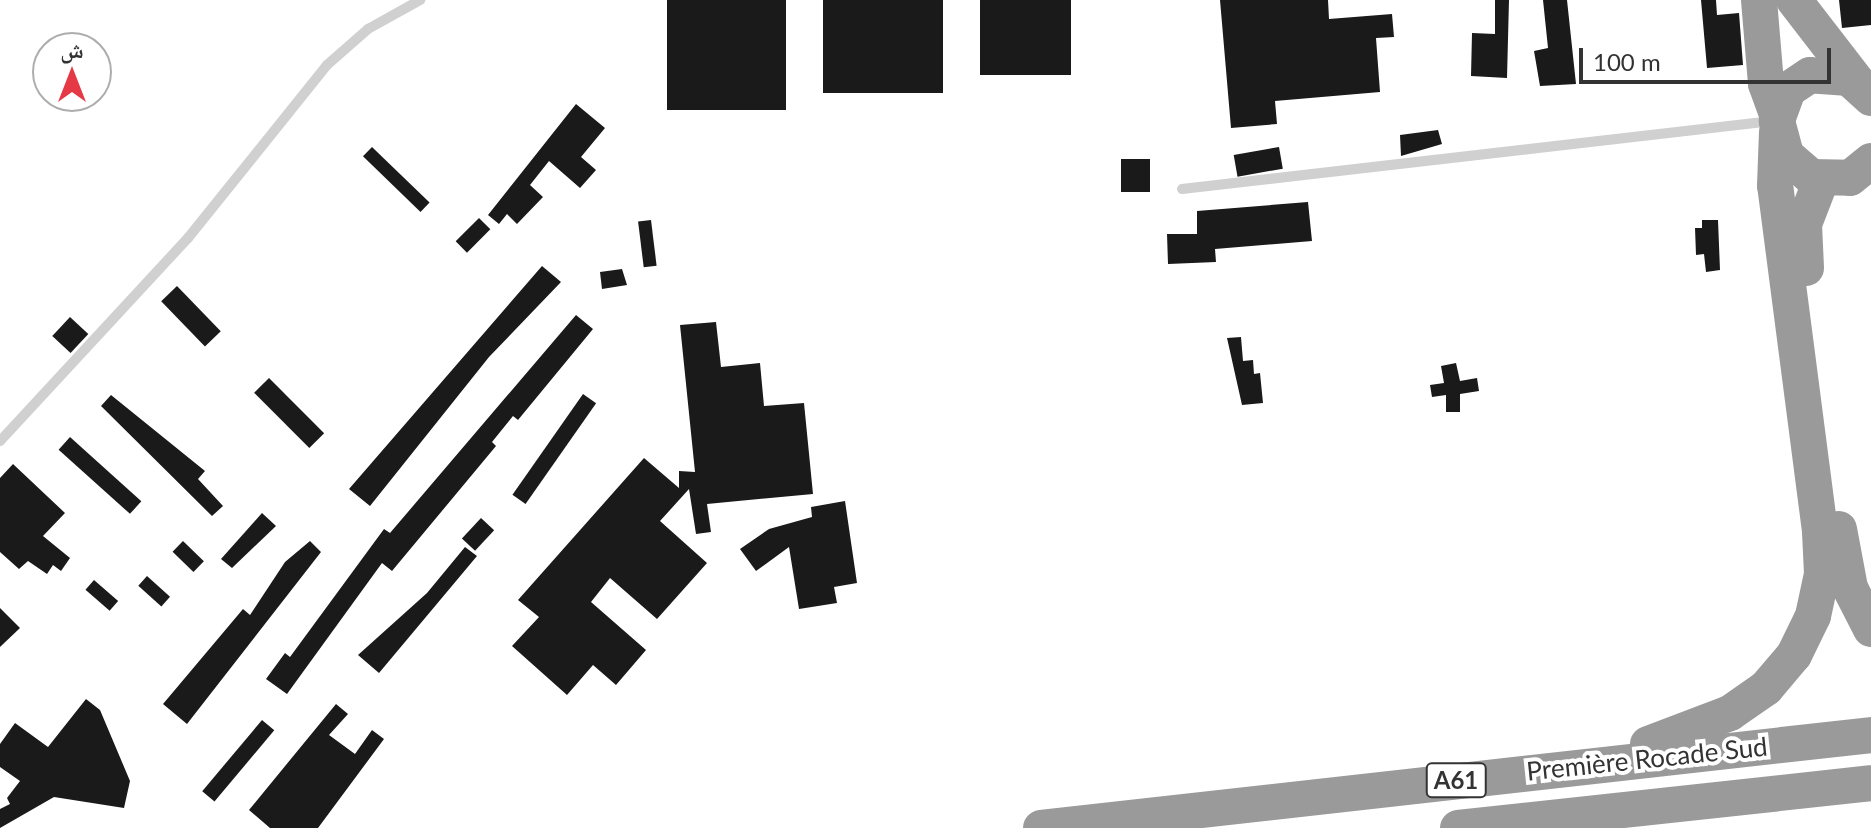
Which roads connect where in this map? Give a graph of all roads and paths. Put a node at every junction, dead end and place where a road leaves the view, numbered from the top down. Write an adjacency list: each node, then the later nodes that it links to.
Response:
1 (420, 0): 8 (lane)
2 (1759, 0): 5 (highway)
3 (1794, 0): 4 (highway)
4 (1865, 92): 5 (highway)
5 (1777, 122): 6 (highway); 7 (lane); 11 (highway)
6 (1853, 174): 9 (highway)
7 (1182, 189)
8 (0, 441)
9 (1871, 629)
10 (1871, 735): 11 (highway, Première Rocade Sud / A61)
11 (1592, 763): 13 (highway, Première Rocade Sud / A61)
12 (1871, 783): 14 (highway, Première Rocade Sud / A61)
13 (1041, 828)
14 (1458, 828)

